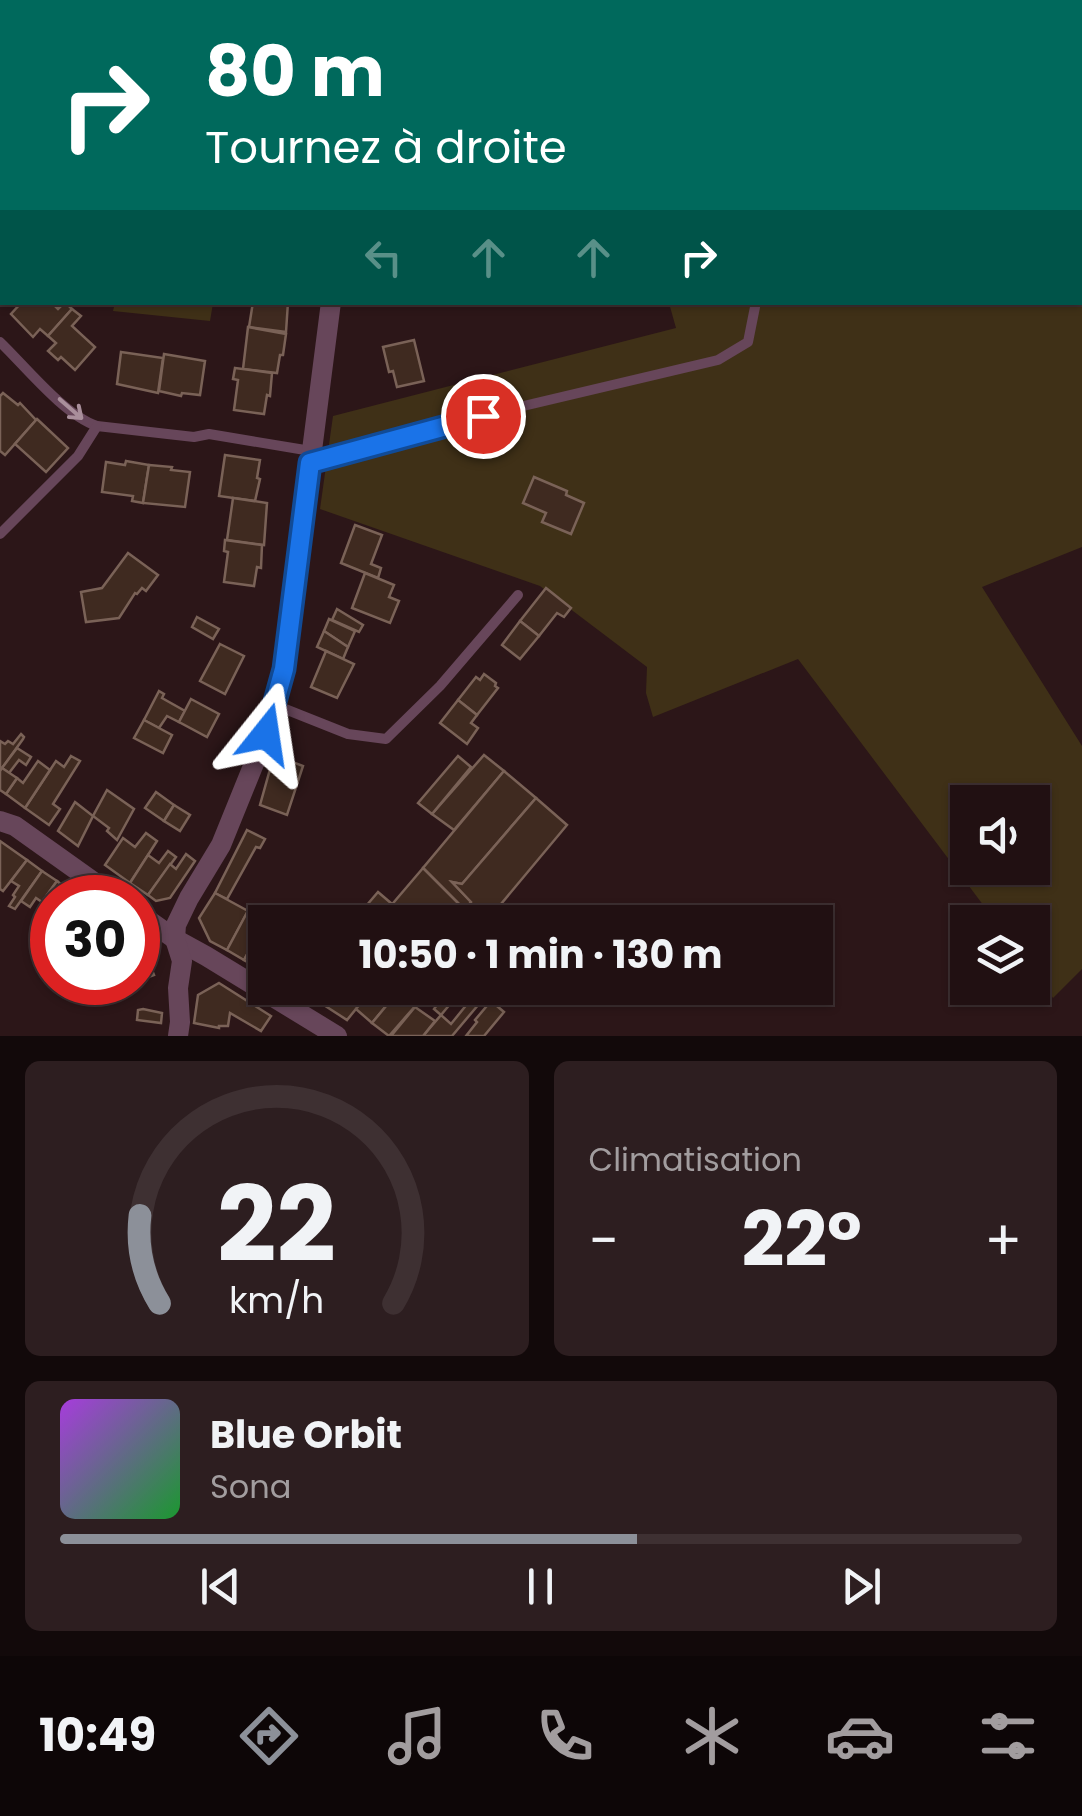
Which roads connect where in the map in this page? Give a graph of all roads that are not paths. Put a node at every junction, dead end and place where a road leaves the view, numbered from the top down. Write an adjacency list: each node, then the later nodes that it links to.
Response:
1 (331, 305): 5 (street)
2 (755, 305): 5 (lane)
3 (0, 342): 4 (lane, one-way to 4)
4 (97, 426): 5 (lane); 6 (lane)
5 (310, 457): 8 (street)
6 (0, 534)
7 (518, 596): 8 (lane)
8 (274, 705): 12 (street)
9 (0, 821): 10 (street)
10 (84, 875)
11 (160, 928): 12 (street)
12 (175, 939): 13 (street); 14 (street)
13 (178, 1036)
14 (338, 1036)

